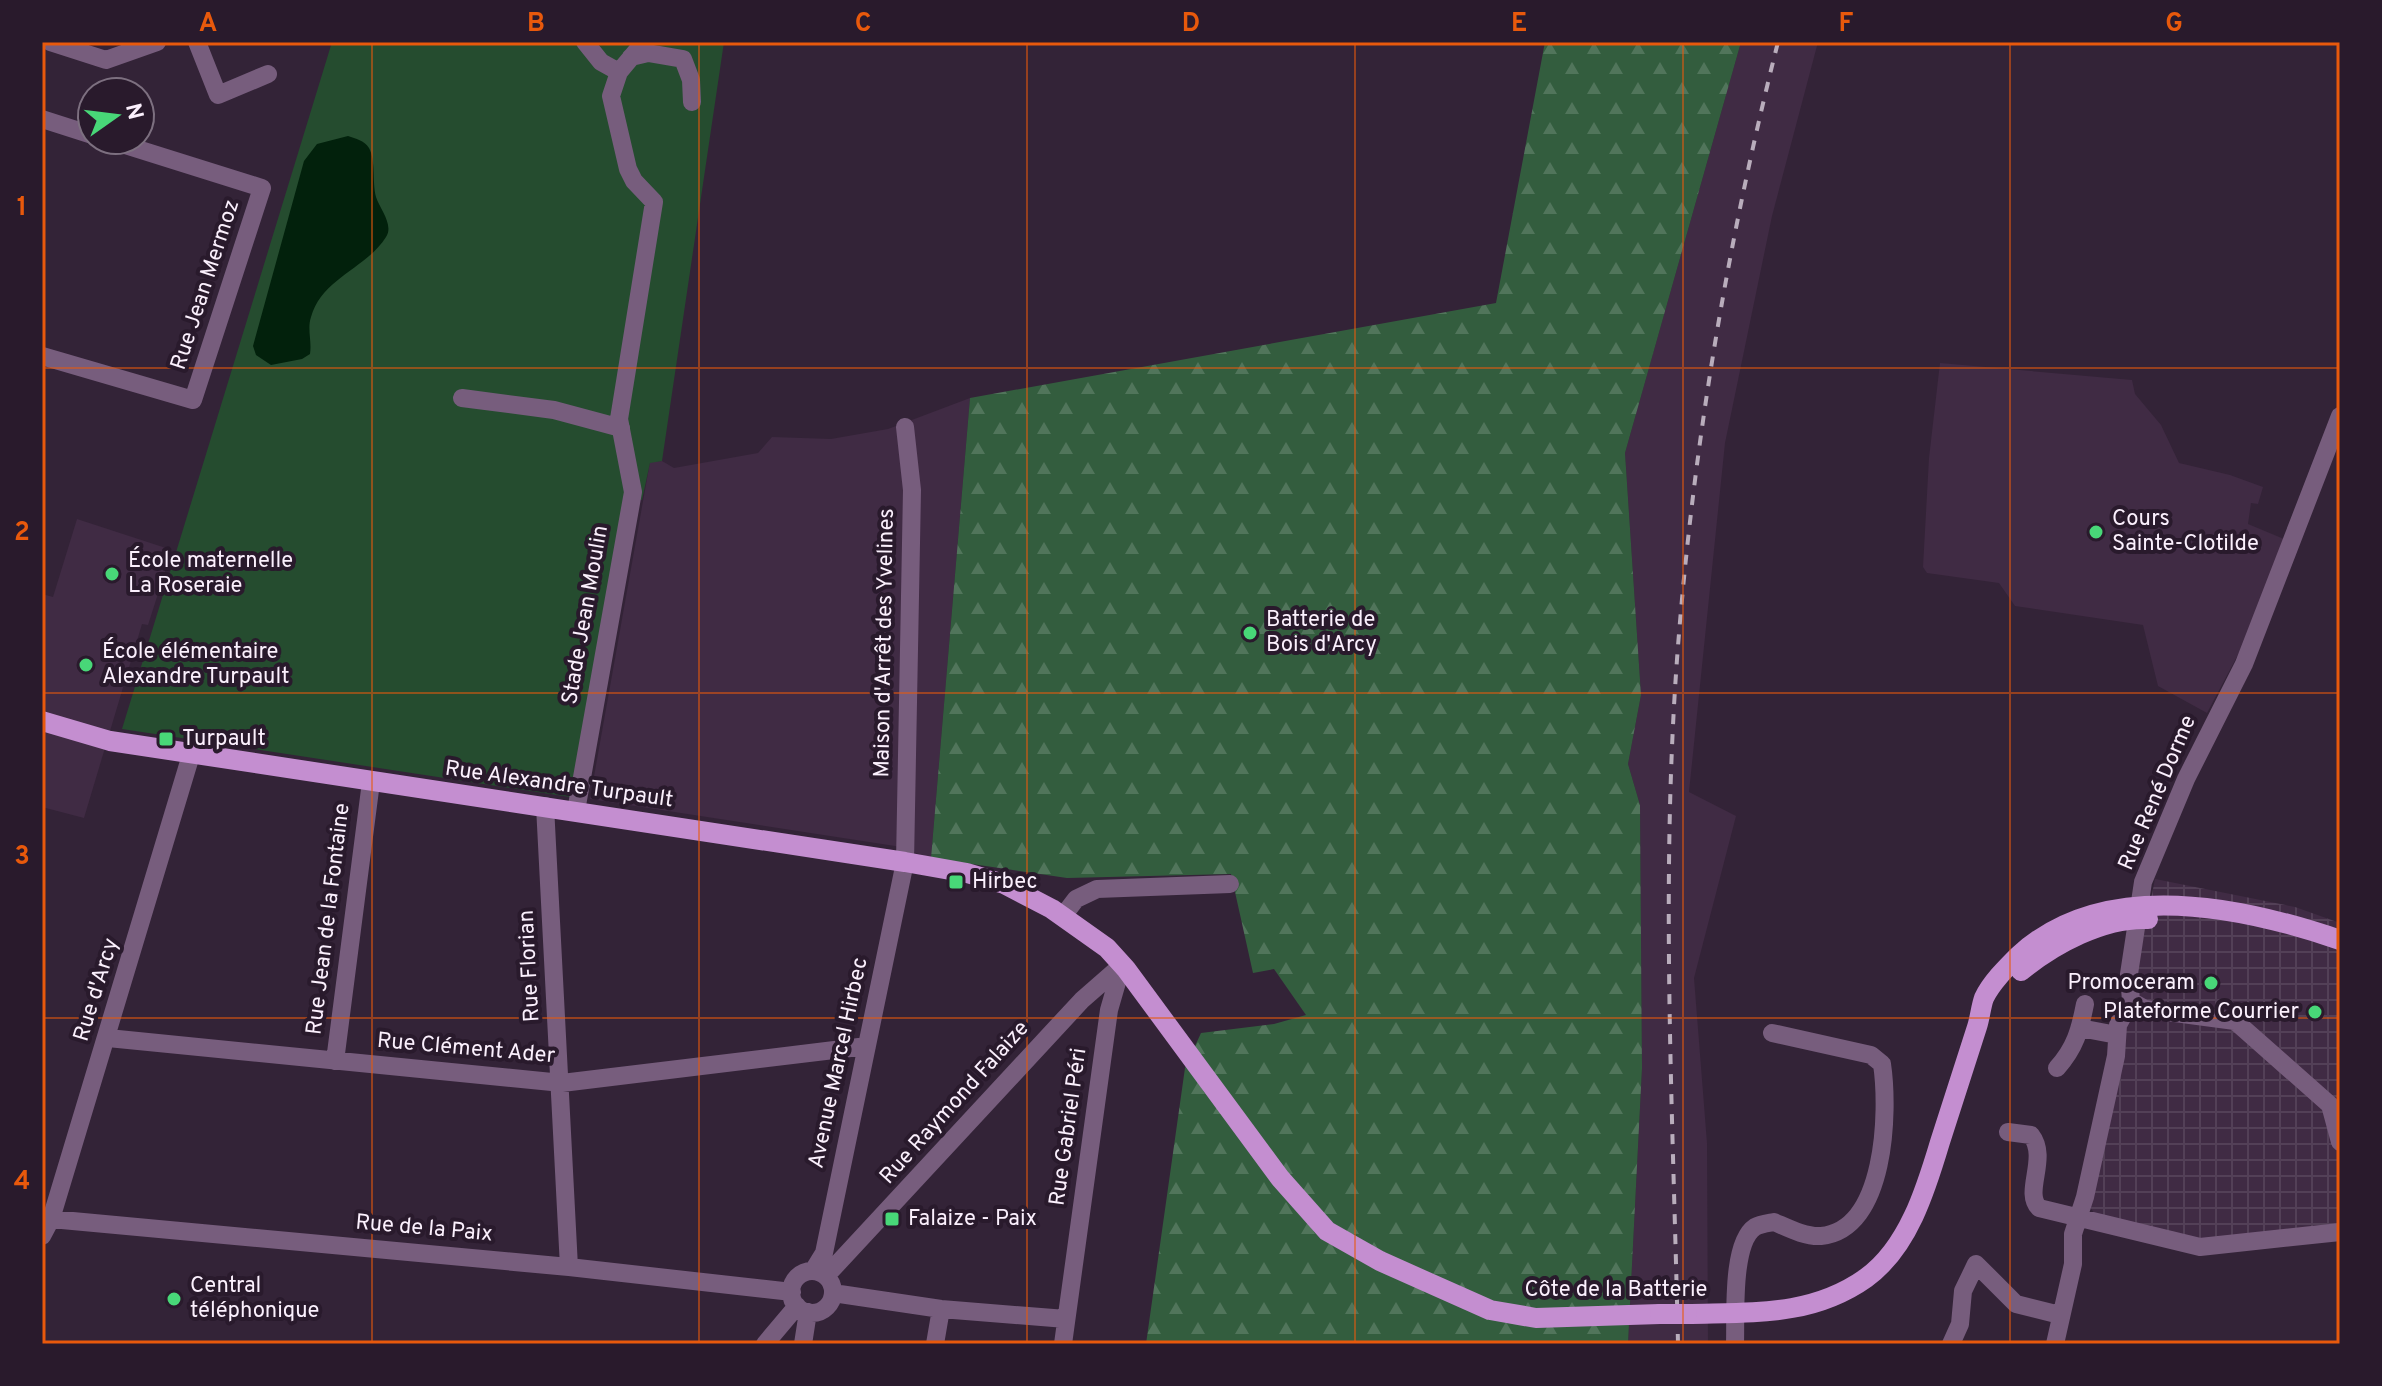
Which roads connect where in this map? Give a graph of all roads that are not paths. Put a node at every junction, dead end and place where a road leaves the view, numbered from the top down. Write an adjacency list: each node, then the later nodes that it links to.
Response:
1 (50, 42): 2 (street)
2 (157, 42)
3 (197, 42): 8 (street)
4 (585, 42): 7 (street)
5 (644, 42): 6 (street)
6 (631, 57): 7 (street); 9 (street)
7 (619, 72): 17 (street, Stade Jean Moulin)
8 (268, 74)
9 (692, 102)
10 (42, 119): 11 (street)
11 (76, 130)
12 (156, 155): 13 (street, Rue Jean Mermoz)
13 (42, 356)
14 (462, 398): 17 (street)
15 (2340, 416): 25 (street, Rue René Dorme)
16 (905, 427): 23 (street, Maison d'Arrêt des Yvelines)
17 (621, 428): 22 (street, Stade Jean Moulin)
18 (42, 721): 19 (main road, Rue Alexandre Turpault)
19 (191, 755): 20 (main road, Rue Alexandre Turpault); 36 (street, Rue d'Arcy)
20 (371, 782): 21 (main road, Rue Alexandre Turpault); 38 (street, Rue Jean de la Fontaine)
21 (545, 806): 22 (main road, Rue Alexandre Turpault); 40 (street, Rue Florian)
22 (576, 811): 23 (main road, Rue Alexandre Turpault)
23 (905, 862): 26 (main road, Rue Alexandre Turpault); 37 (street, Avenue Marcel Hirbec)
24 (1230, 884): 26 (street)
25 (2141, 912): 27 (main road); 28 (main road); 31 (street, Rue René Dorme); 50 (main road, Côte de la Batterie)
26 (1063, 916): 29 (main road, Rue Alexandre Turpault)
27 (2340, 940)
28 (2340, 951)
29 (1122, 965): 30 (main road, Rue Alexandre Turpault); 47 (street, Rue Raymond Falaize); 52 (street, Rue Gabriel Péri)
30 (1148, 1000): 50 (main road, Côte de la Batterie, bridge)
31 (2131, 1001): 35 (street, Rue René Dorme); 42 (street)
32 (2085, 1004): 33 (street)
33 (2080, 1028): 35 (street); 39 (street)
34 (1772, 1033): 50 (street)
35 (2117, 1035): 43 (street, Rue René Dorme)
36 (108, 1038): 38 (street, Rue Clément Ader); 44 (street, Rue d'Arcy)
37 (867, 1046): 40 (street, Rue Clément Ader); 47 (street, Avenue Marcel Hirbec)
38 (335, 1061): 40 (street, Rue Clément Ader)
39 (2057, 1068)
40 (562, 1083): 46 (street, Rue Florian)
41 (2008, 1132): 43 (street)
42 (2340, 1142)
43 (2077, 1219): 45 (street); 51 (street, Rue René Dorme)
44 (46, 1228): 46 (street, Rue de la Paix)
45 (2340, 1232)
46 (569, 1267): 48 (street, Rue de la Paix)
47 (824, 1280): 48 (street); 48 (street); 49 (street)
48 (799, 1303): 53 (street); 54 (street)
49 (941, 1309): 52 (street); 55 (street)
50 (1737, 1313): 57 (street)
51 (2060, 1315): 58 (street); 59 (street, Rue René Dorme)
52 (1066, 1319): 56 (street, Rue Gabriel Péri)
53 (765, 1344)
54 (803, 1344)
55 (935, 1344)
56 (1063, 1344)
57 (1735, 1344)
58 (1951, 1344)
59 (2055, 1344)

